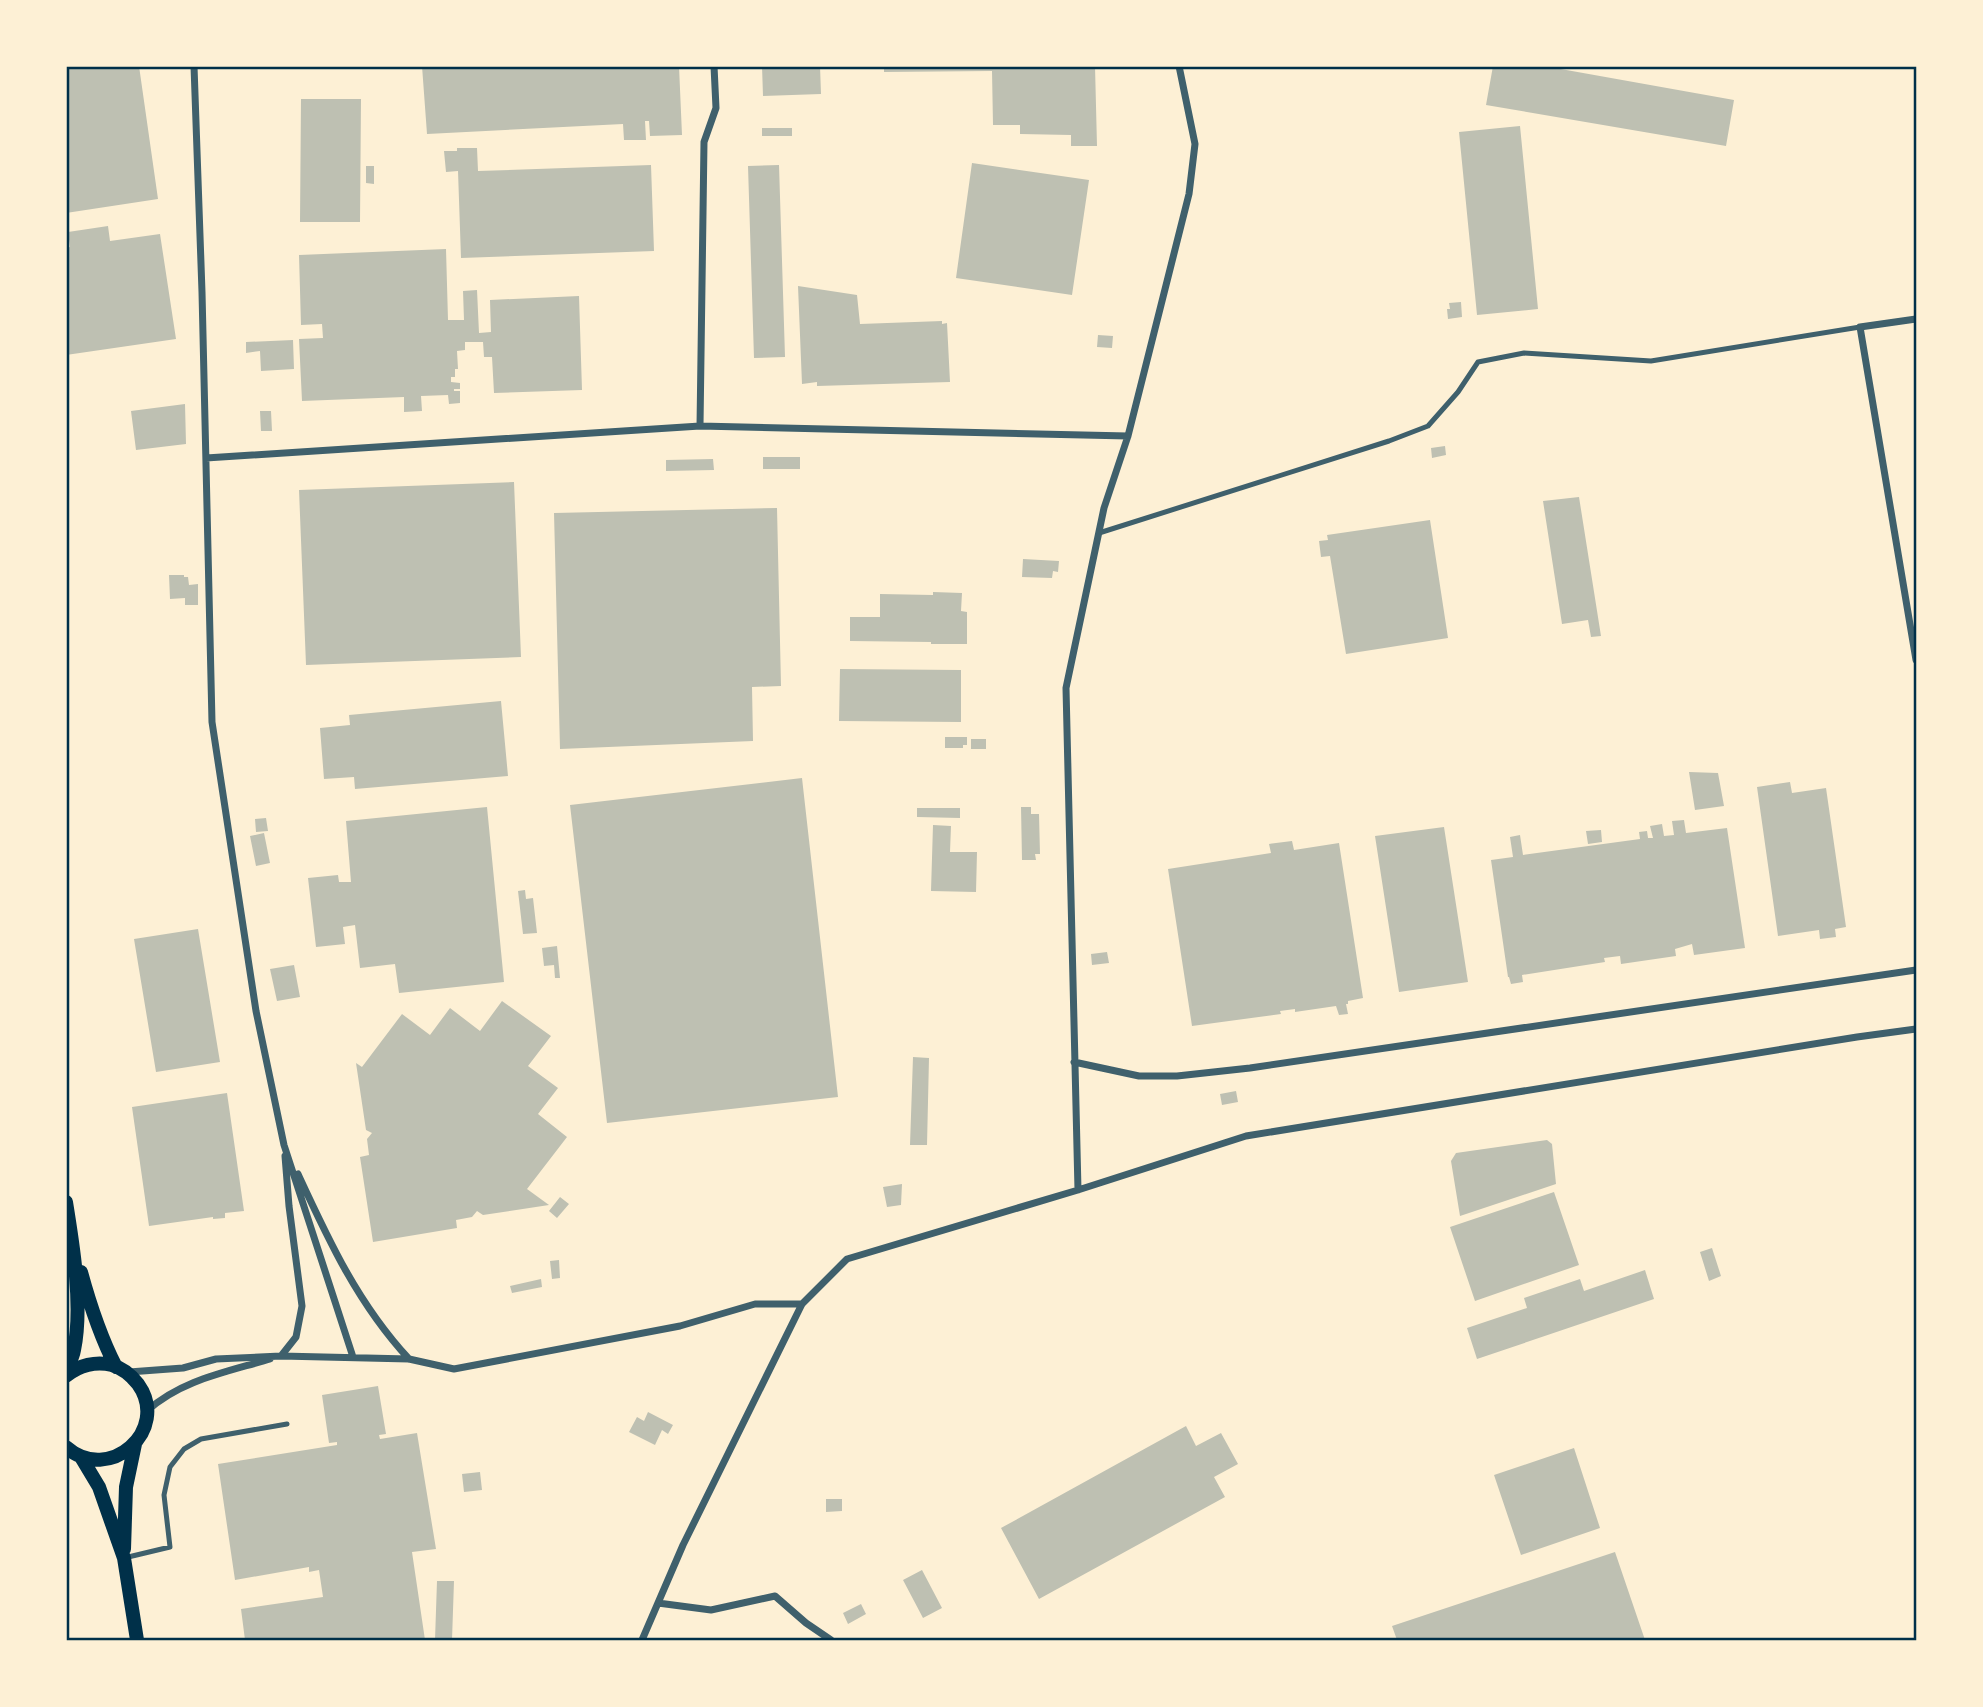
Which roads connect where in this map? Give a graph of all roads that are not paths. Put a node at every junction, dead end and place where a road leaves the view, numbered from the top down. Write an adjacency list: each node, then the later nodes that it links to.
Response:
1 (194, 66): 8 (street)
2 (714, 66): 6 (street)
3 (1179, 66): 7 (street)
4 (1916, 320): 5 (street)
5 (1860, 327): 9 (lane); 10 (street)
6 (700, 426): 7 (street); 8 (street)
7 (1128, 436): 9 (street)
8 (206, 458): 14 (street)
9 (1099, 533): 13 (street)
10 (1916, 660)
11 (1916, 970): 13 (street)
12 (1916, 1029): 15 (street)
13 (1074, 1062): 15 (street)
14 (284, 1145): 19 (street); 20 (street); 21 (street)
15 (1078, 1190): 18 (street)
16 (66, 1202): 17 (main road)
17 (73, 1243): 22 (main road); 23 (main road)
18 (802, 1304): 21 (street); 31 (street)
19 (281, 1356): 20 (street); 22 (street); 25 (street)
20 (353, 1357): 21 (street)
21 (409, 1359)
22 (121, 1369): 24 (main road); 25 (main road)
23 (66, 1370)
24 (66, 1376)
25 (147, 1412): 27 (main road)
26 (287, 1424): 30 (lane)
27 (135, 1444): 29 (main road); 30 (main road)
28 (66, 1447): 29 (main road)
29 (81, 1457): 30 (main road)
30 (124, 1558): 32 (main road)
31 (658, 1603): 33 (street); 34 (street)
32 (137, 1640)
33 (642, 1640)
34 (831, 1640)

